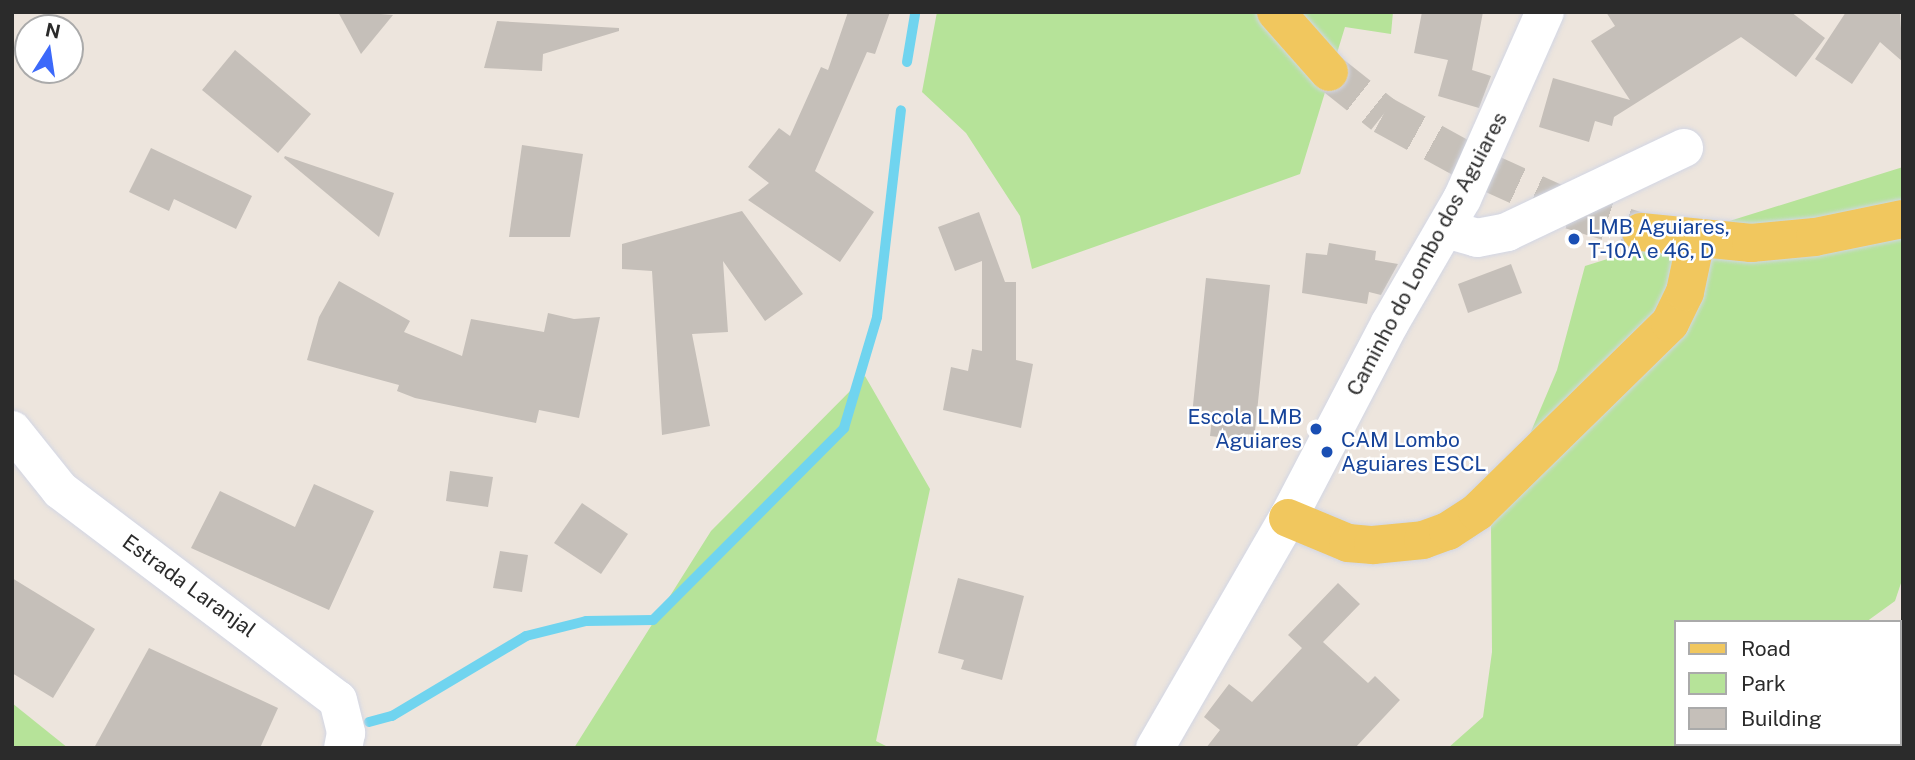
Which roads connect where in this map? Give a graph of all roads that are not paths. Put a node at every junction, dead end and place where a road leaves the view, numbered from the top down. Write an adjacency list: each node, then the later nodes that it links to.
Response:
1 (1276, 12): 3 (main road)
2 (1545, 12): 6 (street, Caminho do Lombo dos Aguiares)
3 (1329, 72)
4 (1684, 148): 6 (street)
5 (1903, 219): 8 (main road)
6 (1446, 229): 10 (street, Caminho do Lombo dos Aguiares)
7 (1642, 232): 8 (main road)
8 (1696, 240): 10 (main road)
9 (12, 430): 11 (street, Estrada Laranjal)
10 (1288, 518): 12 (street, Caminho do Lombo dos Aguiares)
11 (343, 748)
12 (1155, 748)

